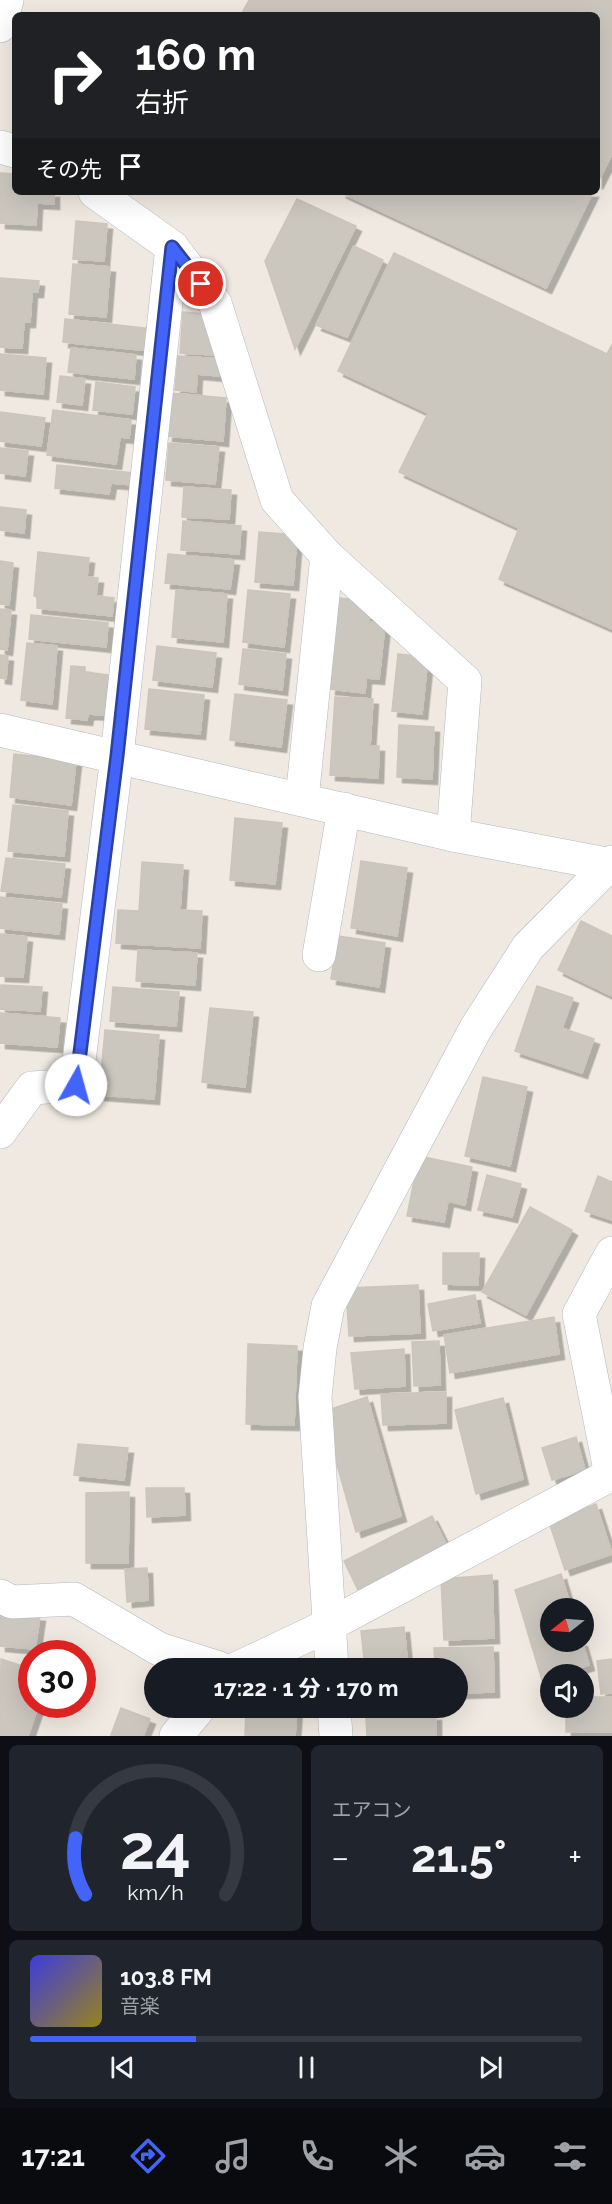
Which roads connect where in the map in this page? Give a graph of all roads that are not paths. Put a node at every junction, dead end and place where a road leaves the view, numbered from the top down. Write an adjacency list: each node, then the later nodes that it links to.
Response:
1 (7, 0): 2 (street)
2 (0, 26)
3 (98, 195): 4 (street)
4 (172, 247): 5 (street); 7 (street)
5 (327, 556): 8 (street); 10 (street)
6 (0, 730): 7 (street)
7 (117, 756): 8 (street); 13 (street)
8 (302, 800): 9 (street)
9 (344, 809): 10 (street); 12 (street)
10 (453, 835): 11 (street)
11 (611, 864): 17 (street)
12 (319, 954)
13 (0, 1132)
14 (612, 1253): 15 (street)
15 (612, 1474): 17 (street)
16 (0, 1596): 18 (street)
17 (329, 1625): 19 (street); 20 (street)
18 (187, 1658)
19 (259, 1658)
20 (331, 1658)
21 (191, 1718): 23 (street)
22 (335, 1718): 24 (street)
23 (176, 1736)
24 (336, 1736)

